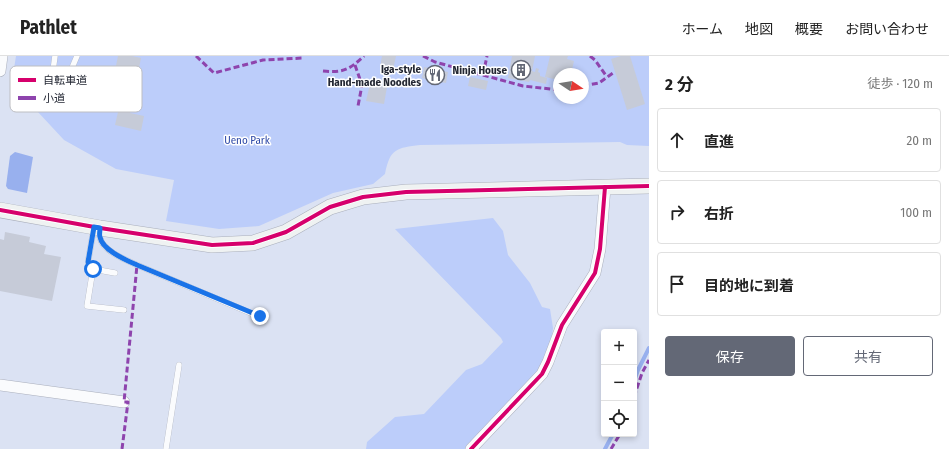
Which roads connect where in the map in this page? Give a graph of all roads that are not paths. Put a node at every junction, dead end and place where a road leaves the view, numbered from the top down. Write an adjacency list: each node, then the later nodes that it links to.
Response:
1 (2, 56): 6 (street)
2 (55, 56): 4 (lane)
3 (77, 56): 5 (lane)
4 (54, 66)
5 (73, 66)
6 (0, 71)
7 (649, 186): 8 (street)
8 (605, 187): 10 (street); 19 (street)
9 (0, 210): 10 (street)
10 (97, 227): 11 (lane); 14 (lane)
11 (93, 269): 12 (lane); 13 (lane)
12 (115, 273)
13 (124, 310)
14 (260, 316)
15 (179, 364): 18 (lane)
16 (0, 385): 17 (street)
17 (124, 402)
18 (166, 449)
19 (471, 449)

